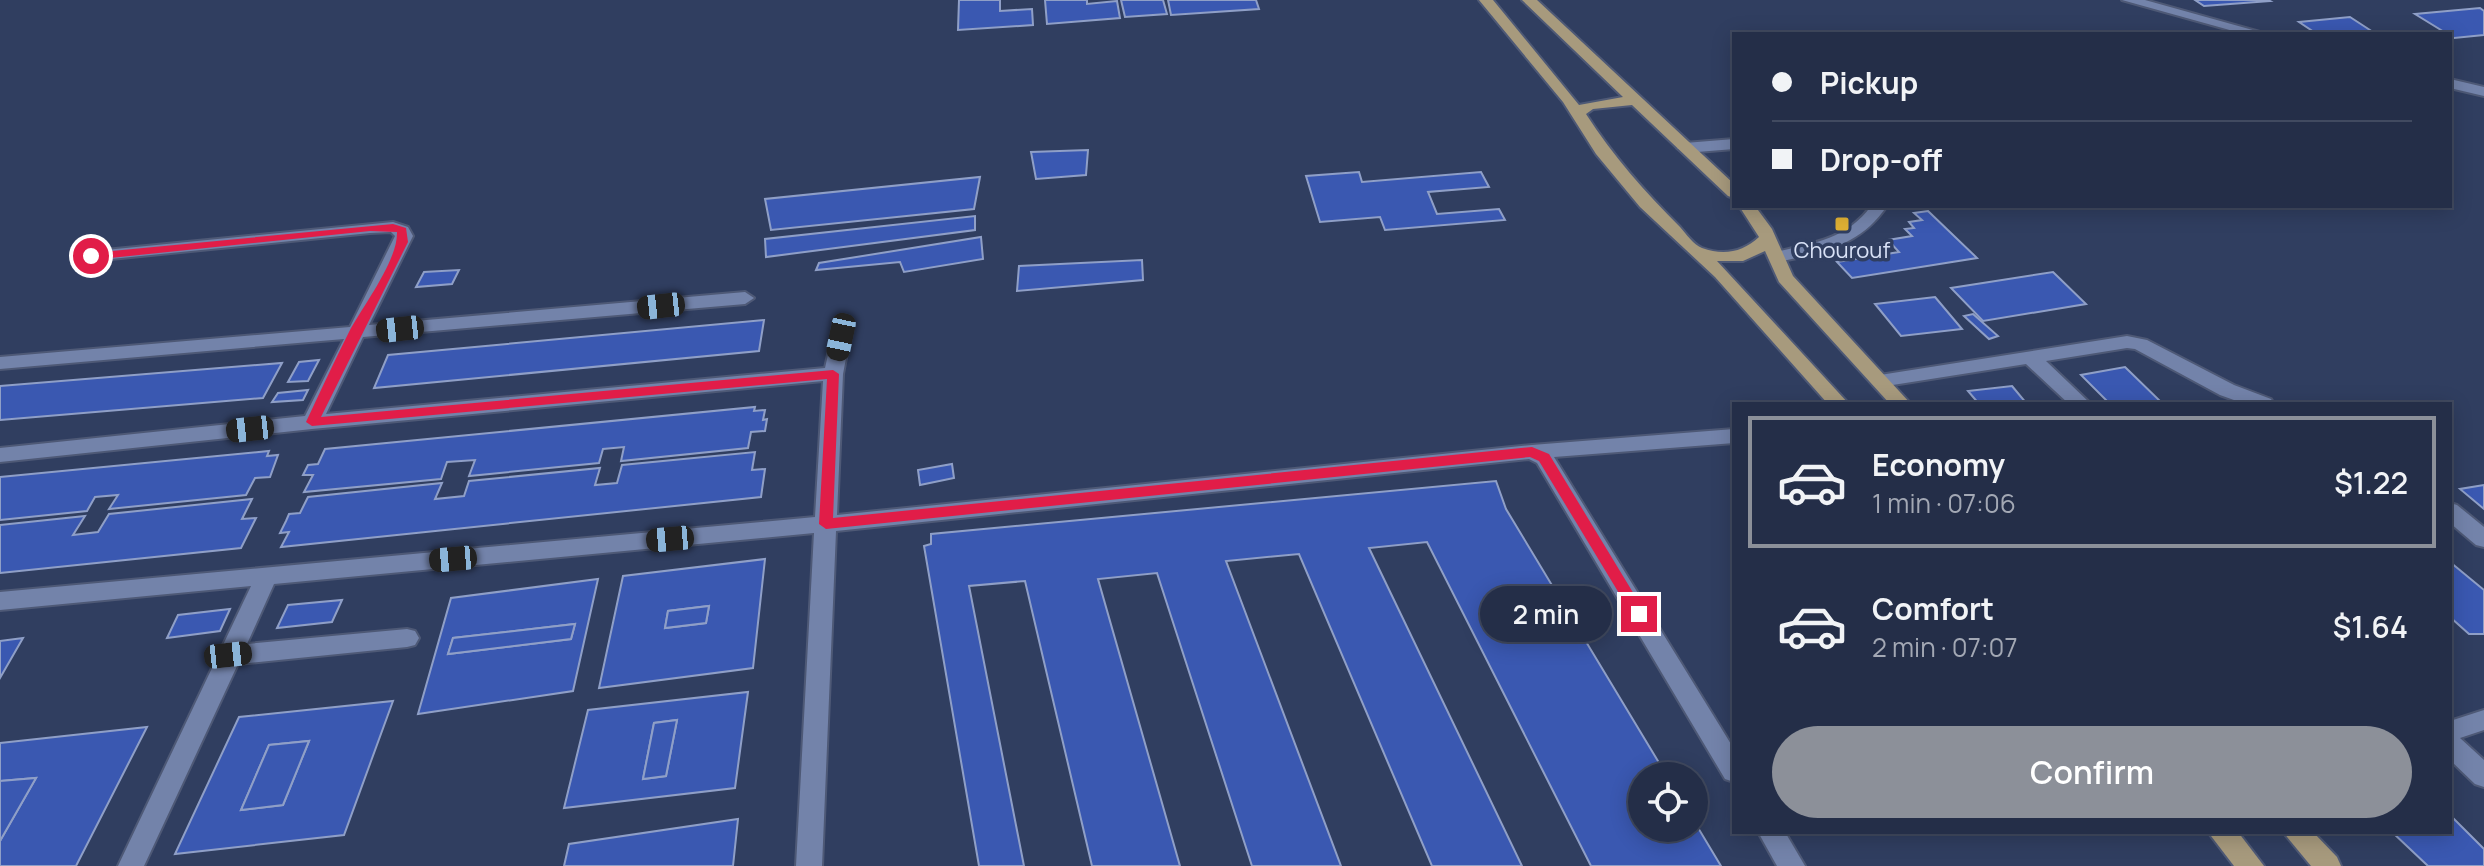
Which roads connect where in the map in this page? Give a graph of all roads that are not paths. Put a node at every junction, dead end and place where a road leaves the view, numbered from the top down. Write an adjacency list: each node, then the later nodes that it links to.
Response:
1 (1486, 0): 10 (main road)
2 (1529, 0): 9 (main road)
3 (2129, 0): 4 (street)
4 (2252, 32)
5 (2484, 78): 6 (street)
6 (2452, 82)
7 (2452, 83): 8 (street)
8 (2484, 92)
9 (1634, 100): 10 (main road); 12 (main road)
10 (1577, 113): 17 (main road)
11 (1732, 144): 12 (street)
12 (1685, 148): 13 (main road)
13 (1732, 191)
14 (1748, 208): 16 (main road)
15 (1878, 208): 19 (street)
16 (1768, 238): 17 (main road); 19 (main road)
17 (1694, 251): 27 (main road)
18 (91, 256): 21 (street)
19 (1777, 257): 26 (main road)
20 (745, 298): 21 (street)
21 (355, 333): 24 (street); 31 (street)
22 (841, 337): 25 (street)
23 (2030, 357): 26 (street); 29 (street); 30 (street)
24 (0, 363)
25 (833, 374): 31 (street); 36 (street)
26 (1880, 381): 28 (main road)
27 (1837, 402)
28 (1899, 402)
29 (2079, 402)
30 (2259, 402)
31 (312, 422): 34 (street)
32 (1732, 436): 33 (street)
33 (1532, 452): 36 (street); 45 (street)
34 (0, 455)
35 (2452, 513): 37 (street)
36 (826, 524): 38 (street); 51 (street)
37 (2484, 539)
38 (267, 576): 39 (street); 41 (street)
39 (0, 601)
40 (407, 638): 41 (street)
41 (228, 655): 50 (street)
42 (2484, 720): 43 (street)
43 (2452, 730)
44 (2452, 746): 46 (street)
45 (1732, 768)
46 (2484, 776)
47 (1772, 834): 52 (street)
48 (2223, 834): 53 (main road)
49 (2298, 834): 54 (main road)
50 (131, 866)
51 (809, 866)
52 (1792, 866)
53 (2251, 866)
54 (2328, 866)

